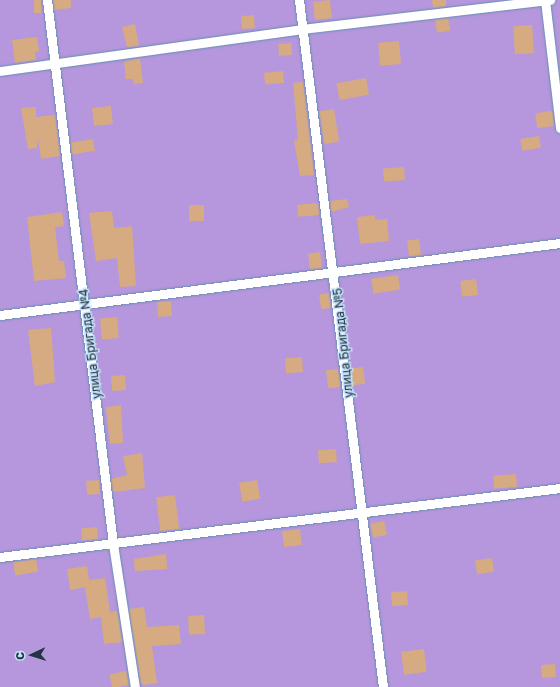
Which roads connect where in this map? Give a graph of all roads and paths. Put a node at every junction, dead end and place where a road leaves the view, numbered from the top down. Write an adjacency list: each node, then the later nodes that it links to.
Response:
1 (47, 0): 5 (lane, улица Бригада №4)
2 (299, 0): 4 (lane, улица Бригада №5)
3 (546, 0): 4 (lane); 7 (lane)
4 (302, 29): 5 (lane); 9 (lane, улица Бригада №5)
5 (54, 65): 6 (lane); 10 (lane, улица Бригада №4)
6 (0, 71)
7 (560, 128)
8 (560, 243): 9 (lane)
9 (335, 271): 10 (lane); 13 (lane, улица Бригада №5)
10 (85, 302): 11 (lane); 14 (lane, улица Бригада №4)
11 (0, 315)
12 (560, 488): 13 (lane)
13 (361, 511): 14 (lane); 17 (lane, улица Бригада №5)
14 (113, 544): 15 (lane); 16 (lane, улица Бригада №4)
15 (0, 557)
16 (135, 687)
17 (383, 687)

